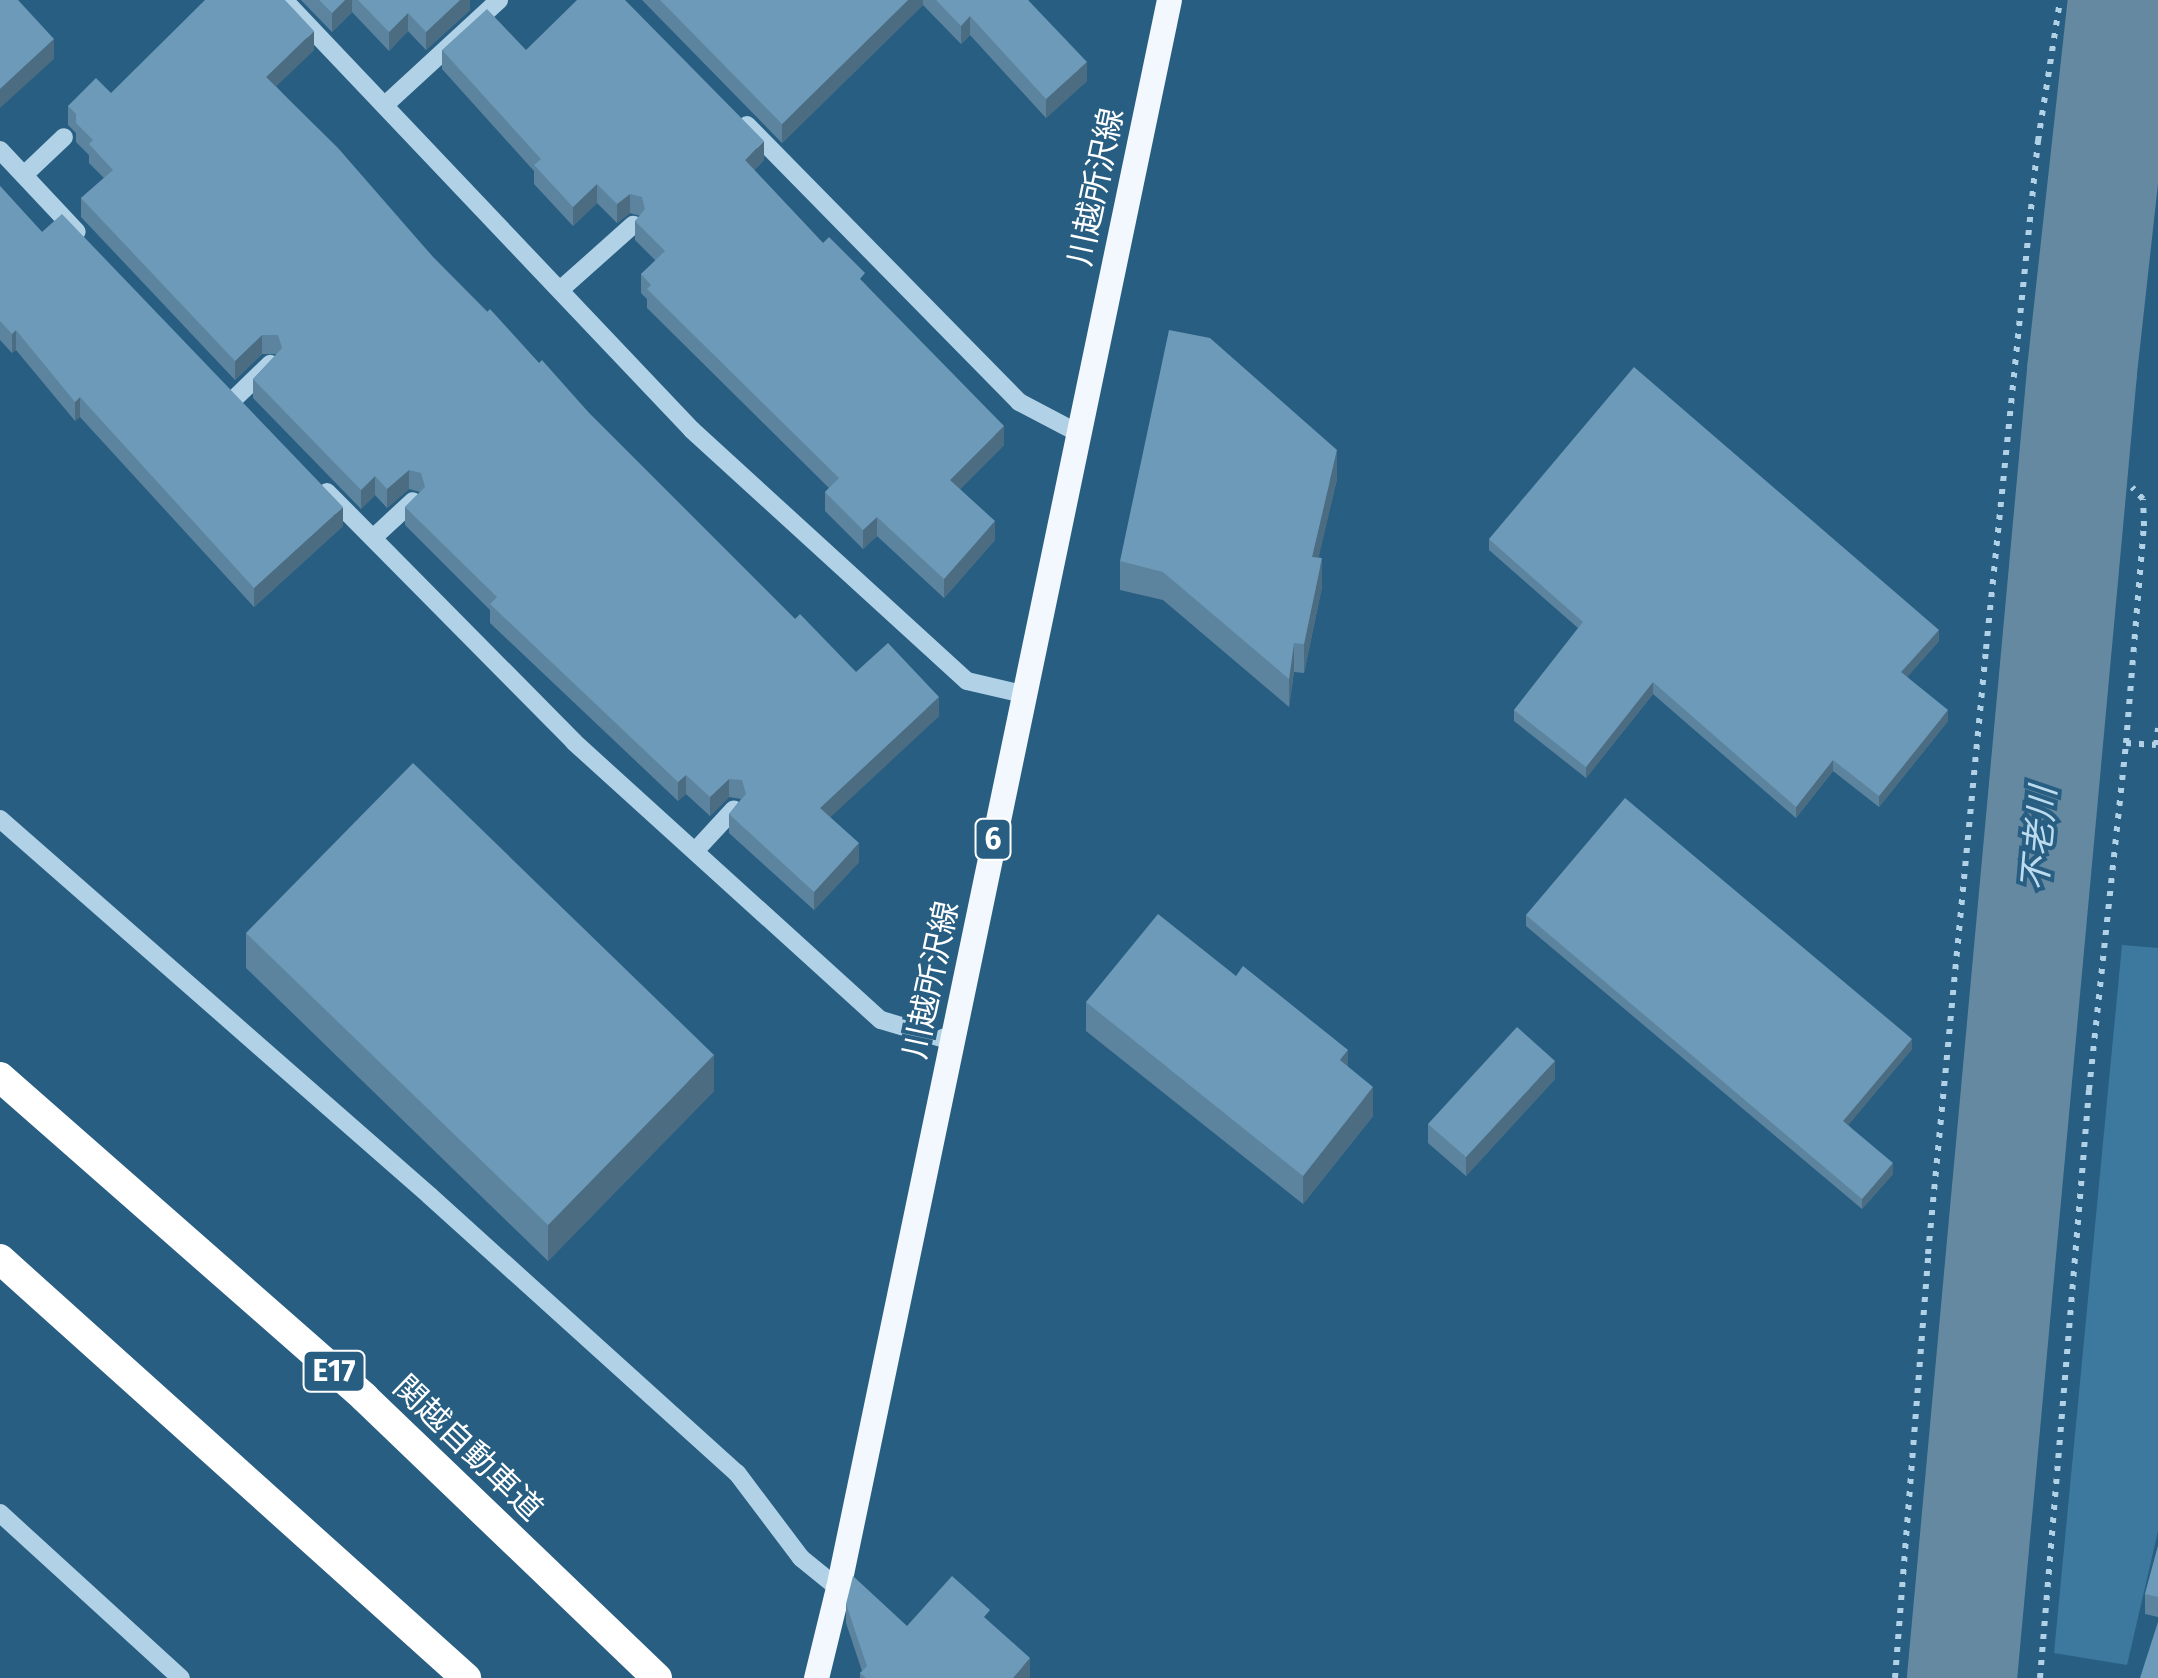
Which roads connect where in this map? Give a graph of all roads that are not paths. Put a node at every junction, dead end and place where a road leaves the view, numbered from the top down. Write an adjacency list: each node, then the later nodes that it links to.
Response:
1 (284, 0): 4 (street)
2 (499, 0): 4 (street)
3 (1169, 0): 14 (main road, 川越所沢線 / 6)
4 (384, 105): 11 (street)
5 (733, 111): 14 (street)
6 (64, 136): 8 (street)
7 (0, 150): 8 (street)
8 (24, 175): 10 (street)
9 (633, 224): 11 (street)
10 (92, 248)
11 (560, 290): 18 (street)
12 (270, 363): 13 (street)
13 (234, 397)
14 (1078, 433): 18 (main road, 川越所沢線 / 6)
15 (319, 484): 17 (street)
16 (413, 501): 17 (street)
17 (373, 538): 21 (street)
18 (1024, 694): 22 (main road, 川越所沢線 / 6)
19 (734, 809): 21 (street)
20 (0, 819): 26 (street)
21 (696, 849): 22 (street)
22 (952, 1041): 26 (main road, 川越所沢線 / 6)
23 (0, 1077): 29 (highway, 関越自動車道 / E17)
24 (0, 1259): 28 (highway)
25 (0, 1513): 27 (street)
26 (838, 1588): 30 (main road, 川越所沢線 / 6)
27 (181, 1678)
28 (466, 1678)
29 (657, 1678)
30 (816, 1678)

